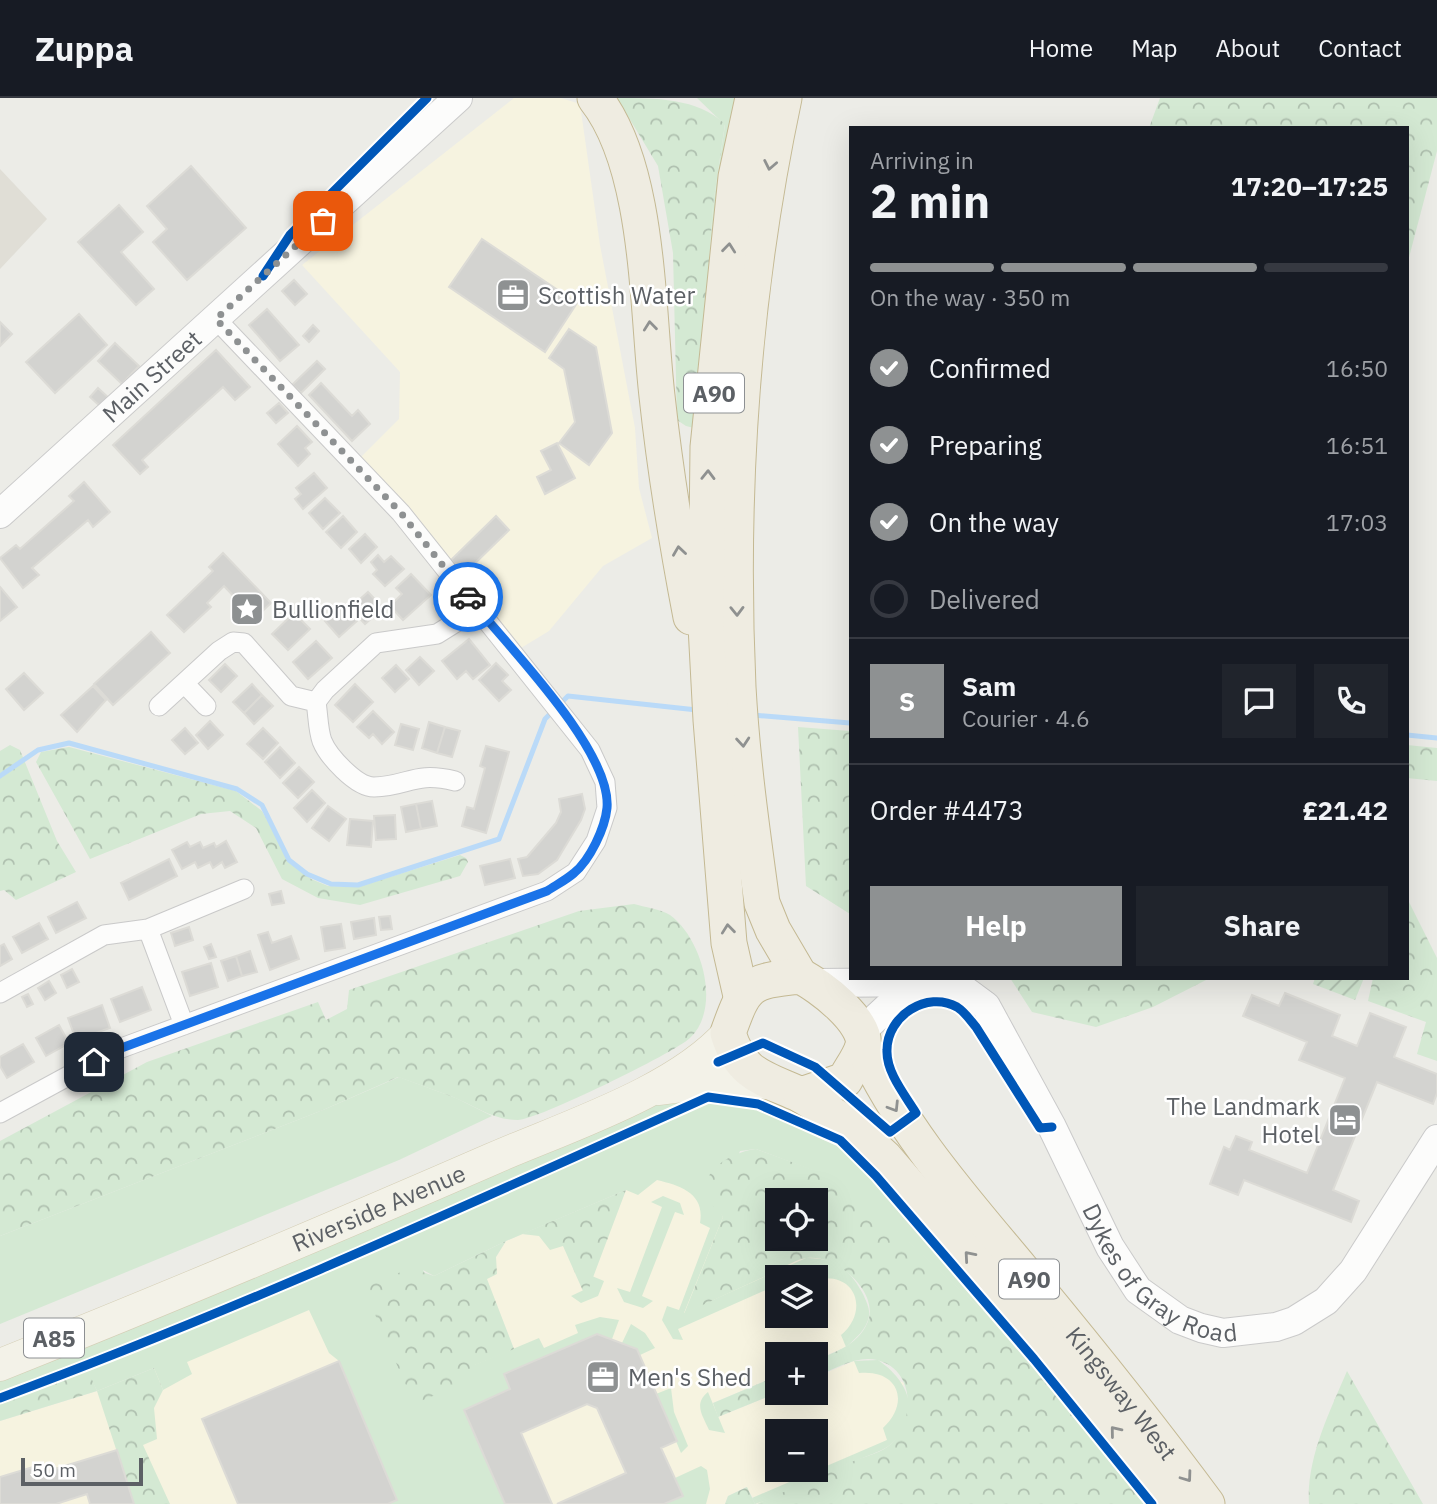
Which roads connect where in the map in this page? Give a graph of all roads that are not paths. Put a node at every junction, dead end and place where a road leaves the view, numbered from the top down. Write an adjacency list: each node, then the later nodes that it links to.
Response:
1 (458, 98): 5 (street, Main Street)
2 (595, 98): 9 (highway, one-way to 2)
3 (753, 98): 9 (highway, A90, one-way to 3)
4 (783, 98): 9 (highway, A90, one-way to 9)
5 (216, 319): 6 (street, Main Street); 7 (street)
6 (0, 514)
7 (477, 609): 10 (street); 20 (street)
8 (184, 683): 10 (street); 11 (street); 12 (street)
9 (716, 697): 16 (highway, A90, one-way to 16); 19 (highway, A90, one-way to 9)
10 (317, 702): 13 (street)
11 (159, 706)
12 (206, 706)
13 (455, 781)
14 (244, 889): 15 (street)
15 (148, 929): 18 (street); 20 (street)
16 (807, 979): 17 (street, Dykes of Gray Road); 19 (highway); 22 (highway, A90)
17 (924, 982): 22 (street); 26 (street, Dykes of Gray Road)
18 (0, 993)
19 (741, 996): 21 (highway)
20 (184, 1025): 25 (street)
21 (728, 1033): 23 (highway, A90); 24 (main road, Riverside Avenue / A85)
22 (862, 1039): 23 (highway); 31 (highway, Kingsway West / A90, one-way to 31)
23 (786, 1089): 24 (main road, Riverside Avenue / A85); 30 (highway, Kingsway West / A90, one-way to 23)
24 (650, 1090): 27 (main road, Riverside Avenue / A85)
25 (1, 1109)
26 (1437, 1139)
27 (107, 1322): 28 (main road, Riverside Avenue / A85); 29 (main road, Riverside Avenue / A85)
28 (0, 1355)
29 (0, 1365)
30 (1172, 1504)
31 (1207, 1504)

